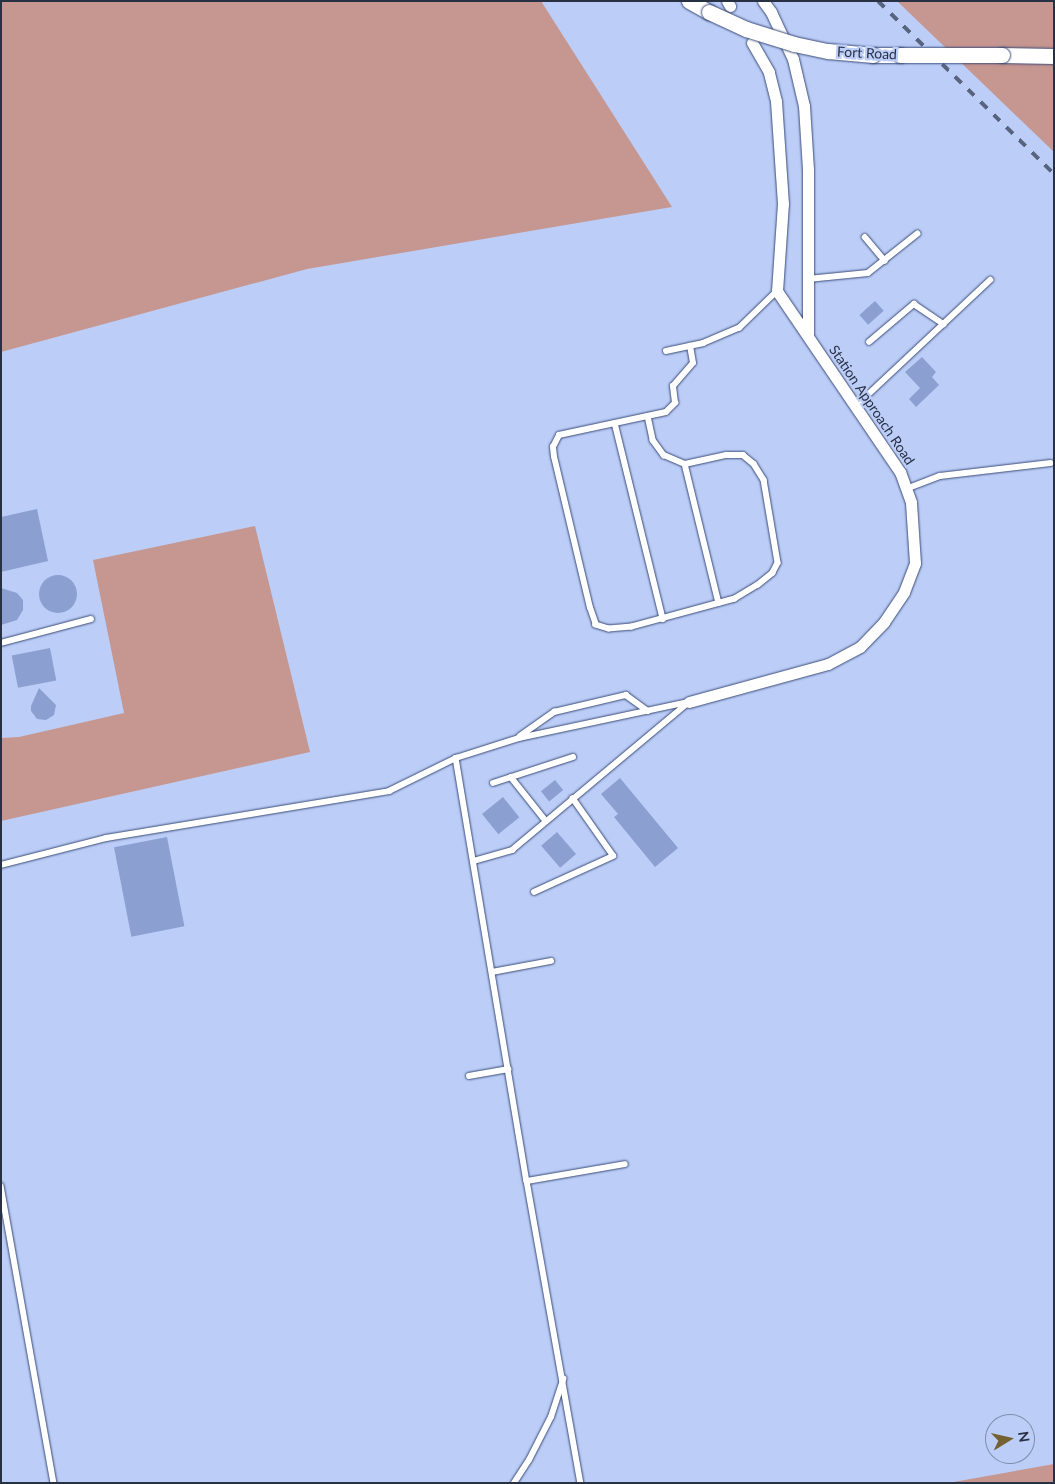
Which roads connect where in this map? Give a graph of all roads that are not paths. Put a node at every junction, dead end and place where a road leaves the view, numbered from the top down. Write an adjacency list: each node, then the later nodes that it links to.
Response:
1 (689, 1): 4 (street, Fort Road, bridge)
2 (762, 1): 8 (street)
3 (752, 42): 10 (street)
4 (1054, 56)
5 (917, 234): 7 (lane)
6 (865, 237): 7 (lane)
7 (885, 261): 8 (lane)
8 (808, 279): 12 (street)
9 (990, 280): 11 (lane)
10 (777, 291): 12 (street, Station Approach Road); 14 (lane)
11 (944, 324): 13 (lane); 16 (lane)
12 (808, 336): 16 (street, Station Approach Road)
13 (869, 342)
14 (690, 346): 15 (lane); 17 (lane)
15 (666, 352)
16 (856, 406): 21 (street, Station Approach Road)
17 (648, 416): 18 (lane); 20 (lane)
18 (614, 423): 24 (lane); 24 (lane)
19 (1050, 463): 21 (lane)
20 (685, 464): 22 (lane); 22 (lane)
21 (906, 489): 26 (street, Station Approach Road)
22 (719, 603): 24 (lane)
23 (92, 619): 25 (lane)
24 (663, 619)
25 (1, 643)
26 (689, 702): 27 (lane); 33 (lane)
27 (648, 711): 28 (lane); 28 (lane)
28 (519, 738): 30 (lane)
29 (573, 757): 31 (lane)
30 (456, 758): 35 (lane); 36 (lane)
31 (511, 777): 32 (lane); 34 (lane)
32 (493, 783)
33 (573, 799): 34 (lane); 37 (lane)
34 (546, 821): 35 (lane)
35 (474, 861): 39 (lane)
36 (1, 865)
37 (534, 892)
38 (551, 961): 39 (lane)
39 (492, 972): 40 (lane)
40 (508, 1069): 41 (lane); 43 (lane)
41 (469, 1076)
42 (625, 1164): 43 (lane)
43 (527, 1181): 45 (lane)
44 (1, 1186): 46 (lane)
45 (563, 1377): 47 (lane); 48 (lane)
46 (54, 1483)
47 (514, 1483)
48 (581, 1483)

